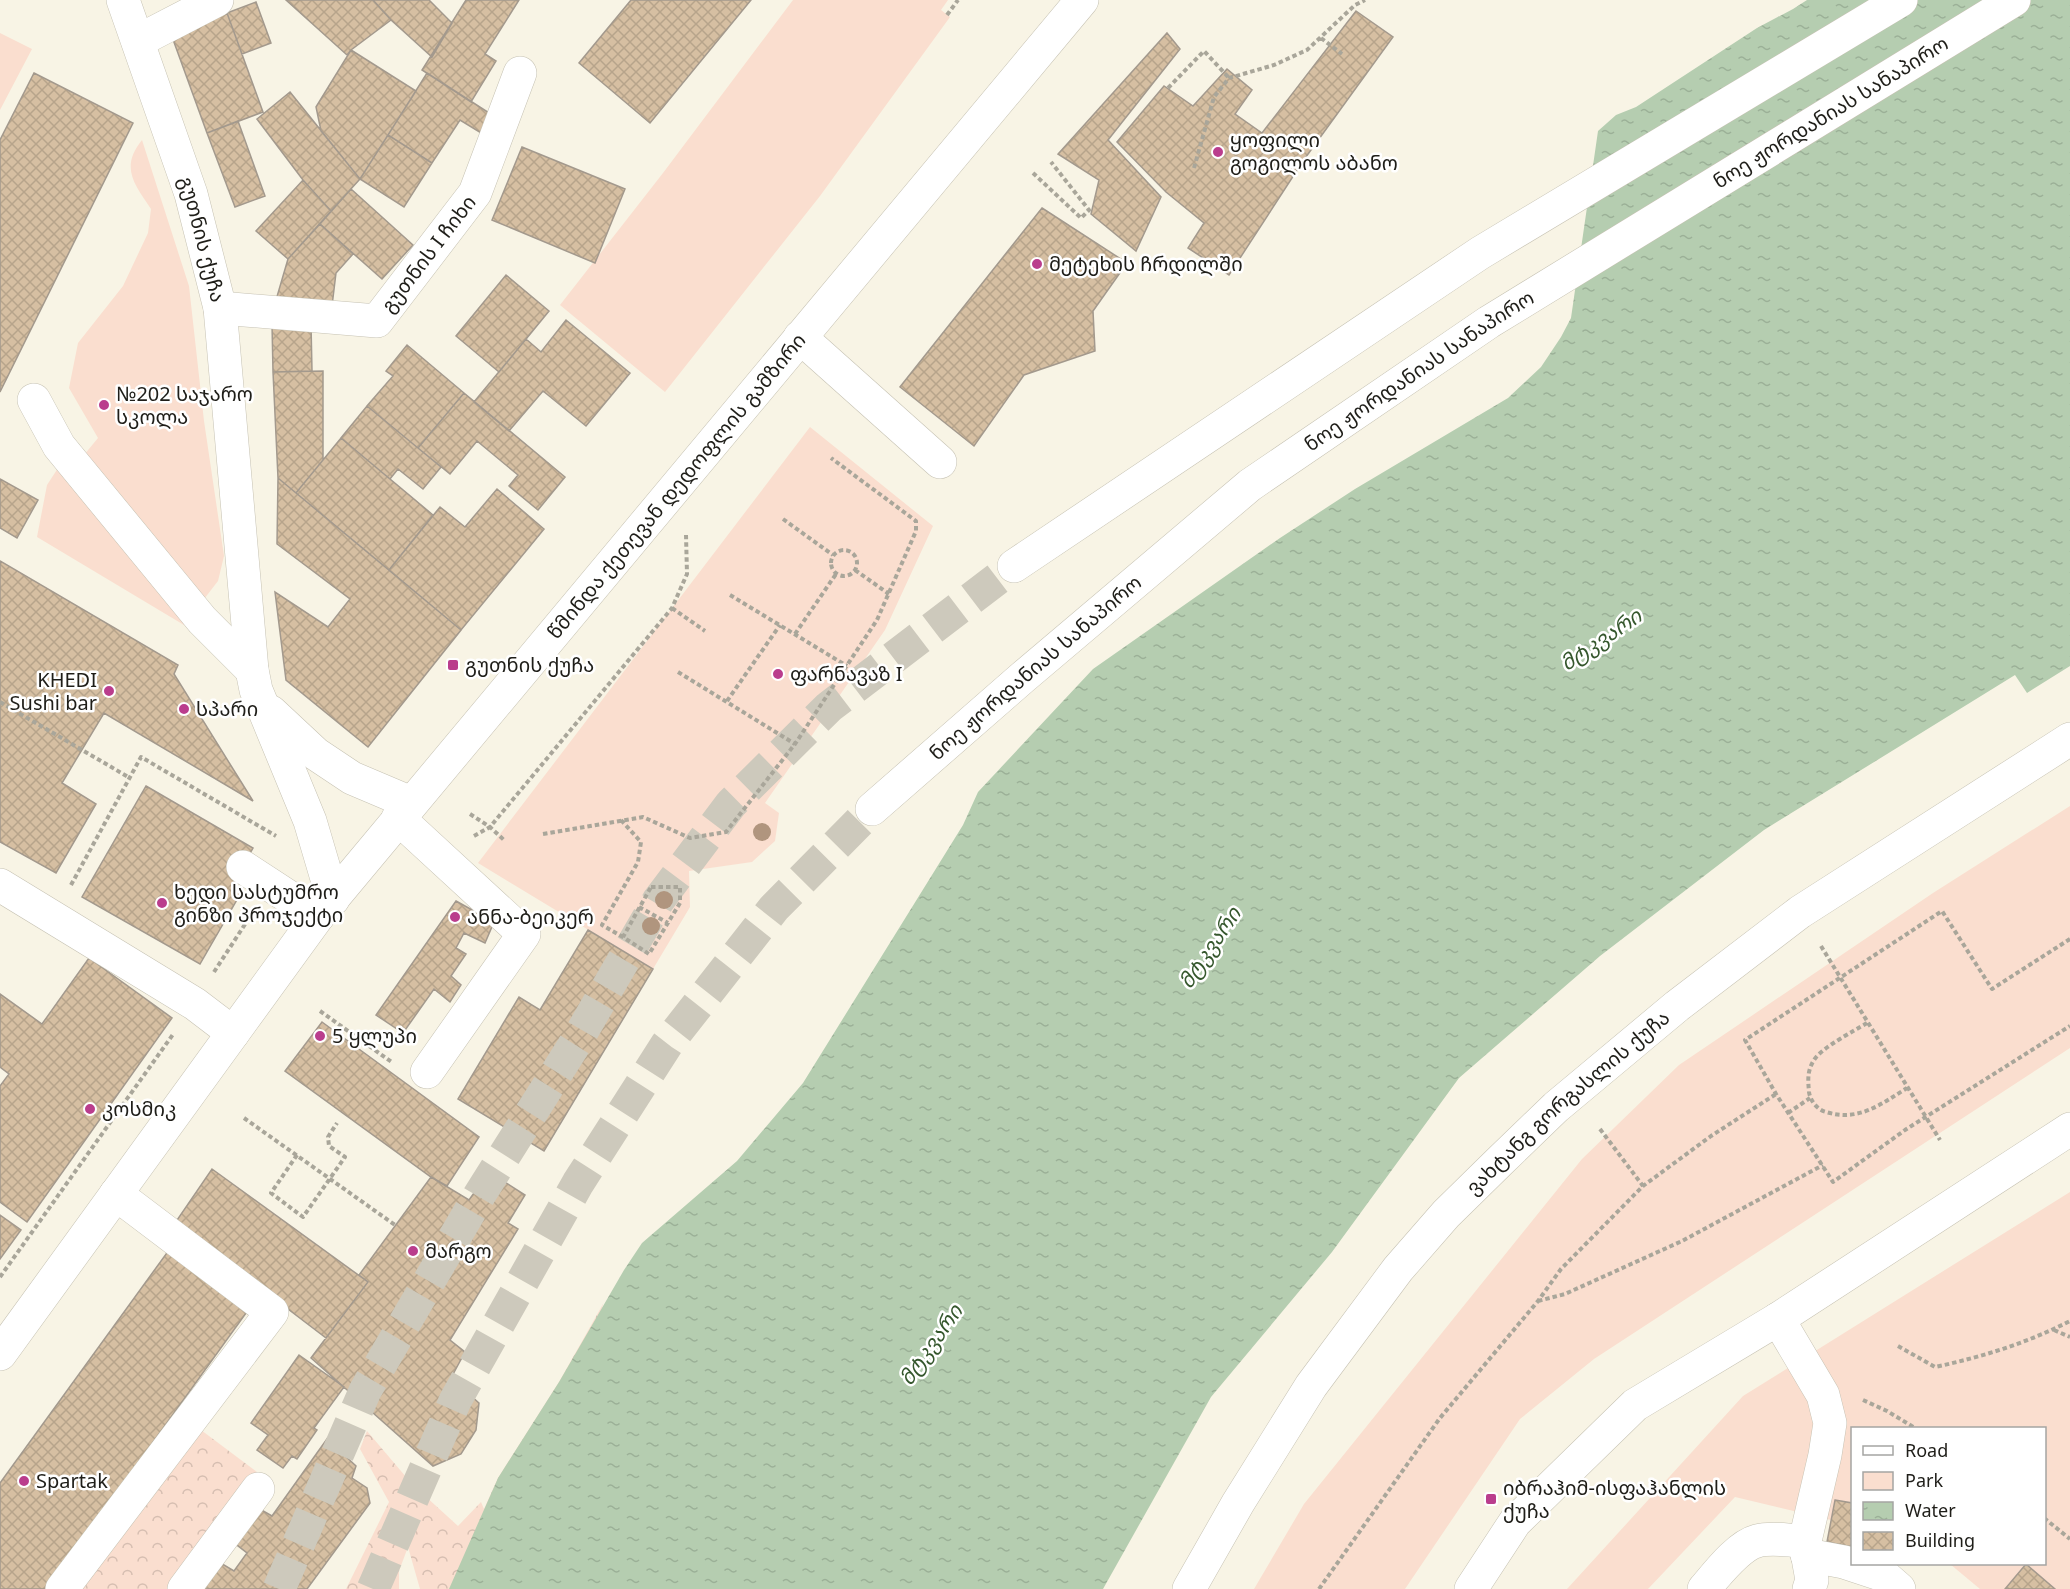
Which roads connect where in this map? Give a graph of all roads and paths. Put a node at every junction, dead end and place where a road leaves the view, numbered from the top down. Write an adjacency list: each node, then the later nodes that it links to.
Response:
1 (123, 0): 10 (main road, გუთნის ქუჩა)
2 (217, 0): 10 (main road)
3 (958, 0): 8 (path)
4 (1082, 0): 19 (main road, წმინდა ქეთევან დედოფლის გამზირი)
5 (1365, 0): 9 (path)
6 (1900, 0): 26 (main road)
7 (2014, 0): 44 (main road, ნოე ჟორდანიას სანაპირო)
8 (947, 15)
9 (1321, 38): 11 (path); 13 (path)
10 (138, 41): 18 (main road, გუთნის ქუჩა)
11 (1342, 54)
12 (520, 73): 18 (main road, გუთნის I ჩიხი)
13 (1229, 78): 14 (path); 16 (path)
14 (1168, 88)
15 (1051, 162): 17 (path)
16 (1194, 168)
17 (1033, 173)
18 (220, 308): 36 (main road, გუთნის ქუჩა)
19 (800, 337): 22 (main road); 45 (main road, წმინდა ქეთევან დედოფლის გამზირი)
20 (34, 400): 36 (main road)
21 (831, 458): 29 (path)
22 (940, 462)
23 (783, 519): 25 (path)
24 (686, 530): 31 (path)
25 (833, 555): 27 (path); 28 (path)
26 (1014, 566)
27 (855, 570): 28 (path); 29 (path)
28 (836, 574): 34 (path)
29 (889, 594): 35 (path)
30 (730, 595): 32 (path)
31 (672, 608): 33 (path); 48 (path)
32 (780, 625): 34 (path); 38 (path)
33 (705, 631)
34 (795, 634): 35 (path)
35 (847, 666): 42 (path)
36 (252, 670): 40 (main road, გუთნის ქუჩა)
37 (678, 672): 38 (path)
38 (727, 701): 42 (path)
39 (0, 702): 43 (path)
40 (261, 703): 45 (main road, გუთნის ქუჩა); 57 (main road, გუთნის ქუჩა)
41 (2070, 739): 105 (main road, ვახტანგ გორგასლის ქუჩა)
42 (795, 744): 47 (path)
43 (130, 778): 50 (path); 55 (path)
44 (872, 809)
45 (404, 811): 52 (main road, გუთნის ქუჩა); 57 (main road, წმინდა ქეთევან დედოფლის გამზირი)
46 (470, 814): 48 (path)
47 (621, 819): 49 (path); 60 (path)
48 (490, 827): 51 (path); 52 (path)
49 (543, 834)
50 (279, 838)
51 (504, 840)
52 (441, 858): 70 (main road, გუთნის ქუჩა)
53 (243, 867): 57 (main road)
54 (0, 885): 64 (main road)
55 (66, 893)
56 (639, 907): 59 (path); 59 (path); 60 (path)
57 (326, 908): 68 (main road, წმინდა ქეთევან დედოფლის გამზირი)
58 (255, 909): 64 (path)
59 (668, 923): 60 (path)
60 (623, 937)
61 (2070, 939): 63 (path)
62 (1821, 946): 63 (path)
63 (1840, 978): 66 (path); 72 (path)
64 (195, 1004): 68 (main road); 87 (path)
65 (320, 1011): 69 (path)
66 (1867, 1023): 71 (path); 73 (path)
67 (2070, 1026): 75 (path)
68 (233, 1033): 85 (main road, წმინდა ქეთევან დედოფლის გამზირი)
69 (394, 1064)
70 (427, 1072)
71 (1907, 1088): 73 (path); 75 (path)
72 (1776, 1094): 74 (path); 84 (path)
73 (1810, 1098): 74 (path)
74 (1788, 1113): 82 (path)
75 (1925, 1117): 80 (path); 82 (path)
76 (244, 1118): 81 (path)
77 (337, 1123): 83 (path)
78 (1600, 1129): 84 (path)
79 (2070, 1129): 89 (main road)
80 (1940, 1140)
81 (297, 1155): 83 (path); 83 (path)
82 (1822, 1165): 88 (path)
83 (330, 1179): 86 (path)
84 (1643, 1186): 88 (path)
85 (116, 1194): 94 (main road, წმინდა ქეთევან დედოფლის გამზირი); 103 (main road)
86 (395, 1225)
87 (0, 1277)
88 (1538, 1301): 106 (path)
89 (1778, 1319): 100 (main road); 107 (main road)
90 (2070, 1321): 91 (path)
91 (2053, 1330): 92 (path); 93 (path)
92 (2070, 1337)
93 (1898, 1346)
94 (0, 1354)
95 (1887, 1411): 96 (path)
96 (1913, 1427)
97 (258, 1489): 104 (main road)
98 (2046, 1520): 99 (path)
99 (2070, 1539)
100 (1806, 1548): 101 (main road); 108 (main road); 109 (main road)
101 (1851, 1564)
102 (1853, 1565): 110 (main road)
103 (62, 1589)
104 (184, 1589)
105 (1189, 1589)
106 (1319, 1589)
107 (1471, 1589)
108 (1704, 1589)
109 (1809, 1589)
110 (1899, 1589)

